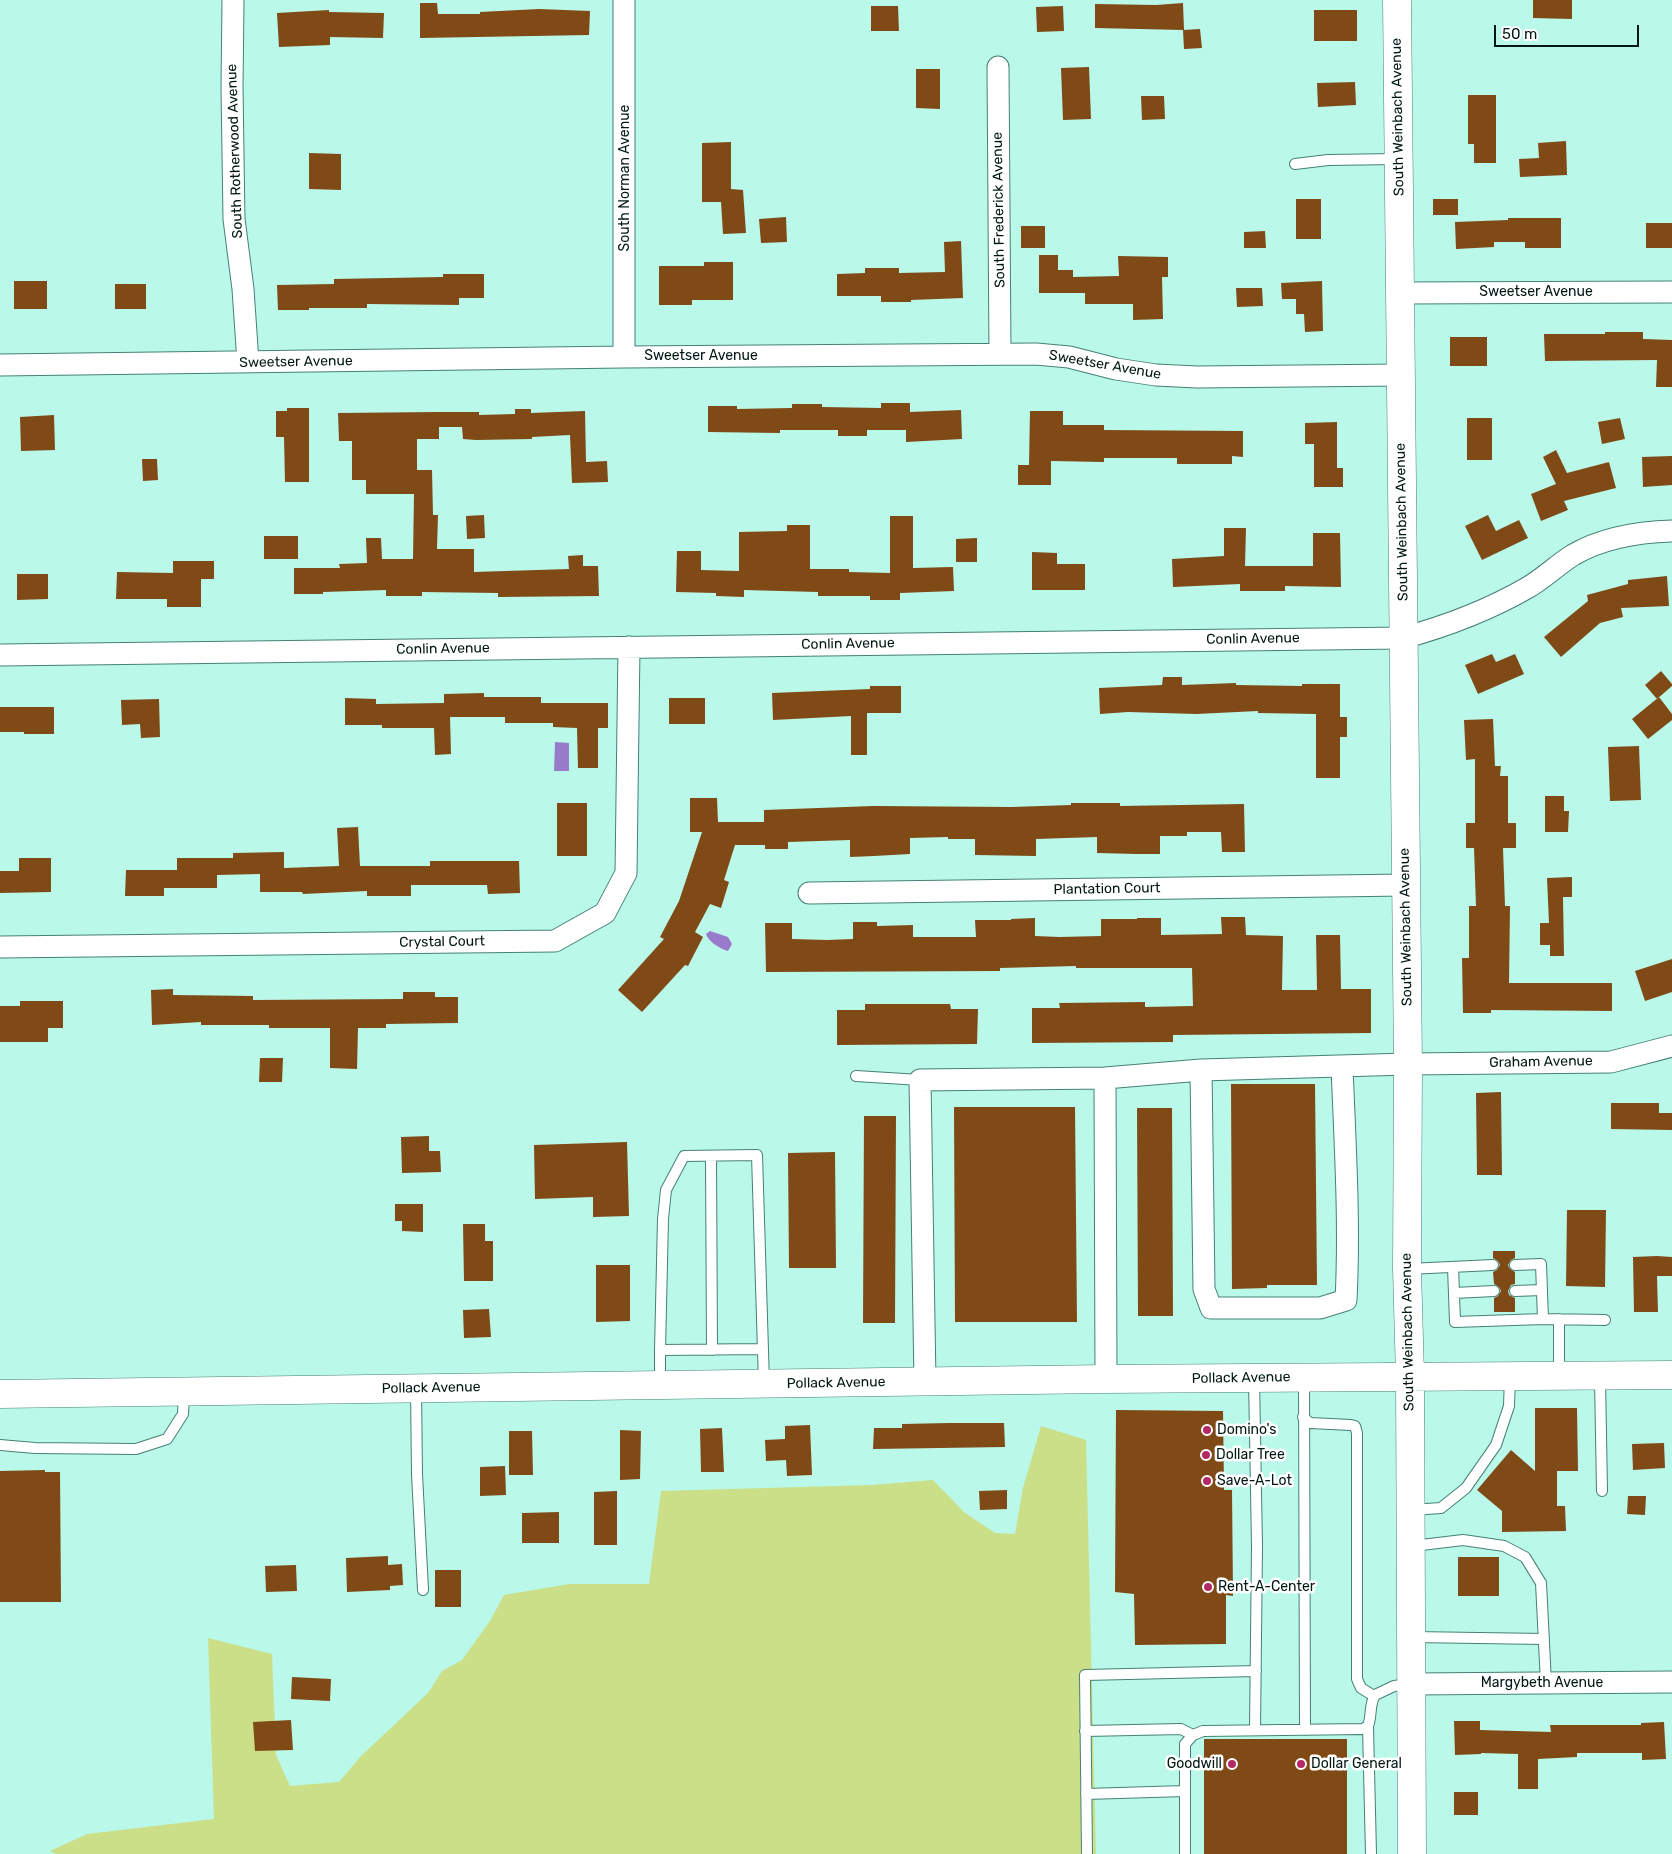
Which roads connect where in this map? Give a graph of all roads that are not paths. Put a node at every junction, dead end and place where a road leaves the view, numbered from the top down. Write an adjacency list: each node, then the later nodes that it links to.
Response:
1 (233, 0): 11 (street, South Rotherwood Avenue)
2 (624, 0): 10 (street, South Norman Avenue)
3 (1397, 0): 5 (street, South Weinbach Avenue)
4 (998, 67): 9 (street, South Frederick Avenue)
5 (1399, 159): 6 (lane); 8 (street, South Weinbach Avenue)
6 (1295, 164)
7 (1672, 292): 8 (street, Sweetser Avenue)
8 (1400, 293): 13 (street, South Weinbach Avenue)
9 (1000, 354): 10 (street, Sweetser Avenue); 13 (street, Sweetser Avenue)
10 (624, 357): 11 (street, Sweetser Avenue)
11 (248, 362): 12 (street, Sweetser Avenue)
12 (0, 366)
13 (1401, 375): 15 (street, South Weinbach Avenue)
14 (1672, 531): 15 (street, Conlin Avenue)
15 (1403, 638): 16 (street, Conlin Avenue); 18 (street, South Weinbach Avenue)
16 (629, 646): 17 (street, Conlin Avenue); 20 (street, Crystal Court)
17 (0, 655)
18 (1406, 885): 19 (street, Plantation Court); 22 (street, South Weinbach Avenue)
19 (809, 893)
20 (0, 946)
21 (1672, 1046): 22 (street, Graham Avenue)
22 (1408, 1064): 23 (street, Graham Avenue); 32 (street, South Weinbach Avenue)
23 (1342, 1066): 24 (street, Graham Avenue); 24 (street)
24 (1200, 1070): 26 (street, Graham Avenue)
25 (856, 1076): 27 (lane)
26 (1105, 1078): 27 (street, Graham Avenue); 49 (street)
27 (920, 1080): 50 (street)
28 (711, 1156): 40 (lane); 41 (lane); 42 (lane)
29 (1494, 1265): 31 (lane)
30 (1515, 1265): 33 (lane)
31 (1453, 1267): 32 (lane); 36 (lane)
32 (1407, 1269): 44 (street, South Weinbach Avenue)
33 (1542, 1290): 34 (lane); 37 (lane)
34 (1515, 1291)
35 (1494, 1292): 36 (lane)
36 (1454, 1293): 37 (lane)
37 (1542, 1319): 38 (lane)
38 (1559, 1319): 39 (lane); 46 (lane)
39 (1606, 1320)
40 (763, 1349): 42 (lane); 51 (lane)
41 (660, 1350): 42 (lane); 52 (lane)
42 (712, 1350)
43 (1672, 1375): 47 (street, Pollack Avenue)
44 (1410, 1376): 45 (street, Pollack Avenue); 48 (street, Pollack Avenue); 60 (street, South Weinbach Avenue)
45 (1510, 1376): 46 (street, Pollack Avenue); 60 (lane)
46 (1559, 1376): 47 (street, Pollack Avenue)
47 (1600, 1376): 59 (lane)
48 (1304, 1378): 54 (street, Pollack Avenue); 57 (lane)
49 (1106, 1379): 50 (street, Pollack Avenue); 54 (street, Pollack Avenue)
50 (925, 1382): 51 (street, Pollack Avenue)
51 (764, 1384): 52 (street, Pollack Avenue)
52 (660, 1386): 53 (street, Pollack Avenue)
53 (416, 1388): 55 (street, Pollack Avenue); 62 (lane)
54 (1255, 1390): 65 (lane)
55 (184, 1391): 56 (street, Pollack Avenue); 58 (lane)
56 (0, 1394)
57 (1303, 1417): 69 (lane); 72 (lane)
58 (0, 1445)
59 (1602, 1491)
60 (1410, 1510): 61 (street, South Weinbach Avenue)
61 (1410, 1546): 63 (street, South Weinbach Avenue); 64 (lane)
62 (423, 1590)
63 (1411, 1637): 64 (lane); 68 (street, South Weinbach Avenue)
64 (1544, 1639): 67 (lane)
65 (1256, 1671): 71 (lane); 73 (lane)
66 (1672, 1682): 67 (street, Margybeth Avenue)
67 (1546, 1683): 68 (street, Margybeth Avenue)
68 (1412, 1684): 69 (lane); 80 (street, South Weinbach Avenue)
69 (1374, 1696): 70 (lane)
70 (1368, 1726): 72 (lane); 79 (lane)
71 (1255, 1730): 72 (lane); 74 (lane)
72 (1305, 1730)
73 (1085, 1731): 74 (lane); 76 (lane)
74 (1192, 1735): 75 (lane)
75 (1185, 1792): 76 (lane); 78 (lane)
76 (1086, 1794): 77 (lane)
77 (1087, 1854)
78 (1186, 1854)
79 (1371, 1854)
80 (1412, 1854)

